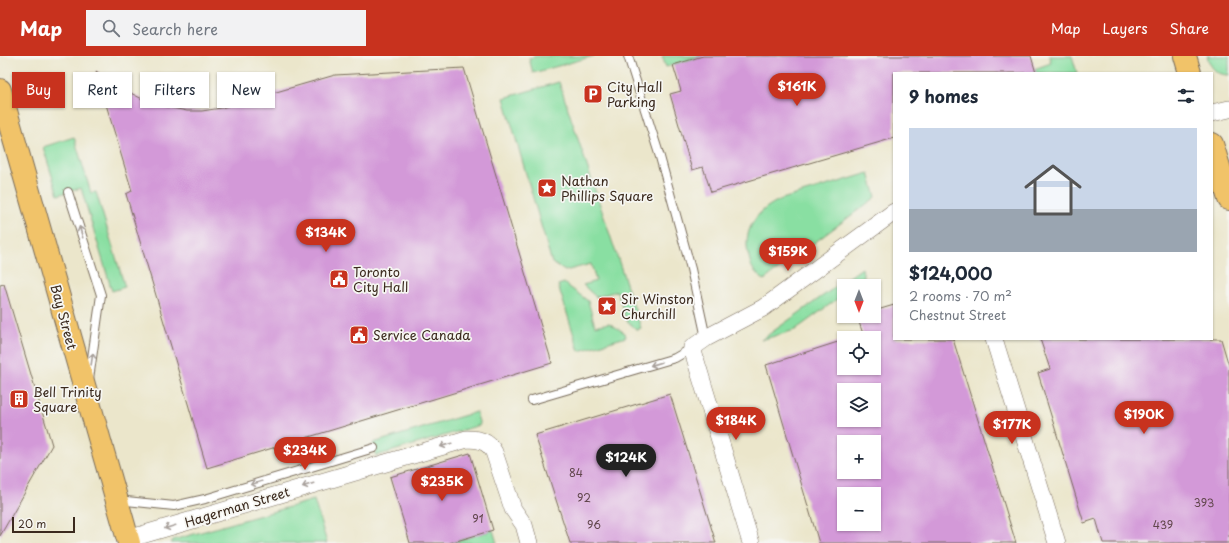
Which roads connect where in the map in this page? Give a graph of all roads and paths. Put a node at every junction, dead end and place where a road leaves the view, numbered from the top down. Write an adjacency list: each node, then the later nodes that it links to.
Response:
1 (628, 56): 11 (lane)
2 (1185, 56): 3 (main road)
3 (1190, 72)
4 (0, 90): 14 (main road, Bay Street)
5 (1229, 108): 6 (street)
6 (1213, 114)
7 (1213, 147): 9 (main road)
8 (68, 192): 14 (lane, one-way to 8)
9 (1229, 199)
10 (893, 213): 11 (street)
11 (706, 338): 13 (street)
12 (994, 340): 21 (street)
13 (692, 348): 15 (lane, one-way to 15); 20 (street)
14 (86, 397): 17 (main road, Bay Street)
15 (532, 400)
16 (374, 448): 17 (lane, one-way to 17)
17 (116, 500): 18 (main road, Bay Street)
18 (129, 541): 19 (street, Hagerman Street, one-way to 18)
19 (529, 543)
20 (751, 543)
21 (1056, 543)

